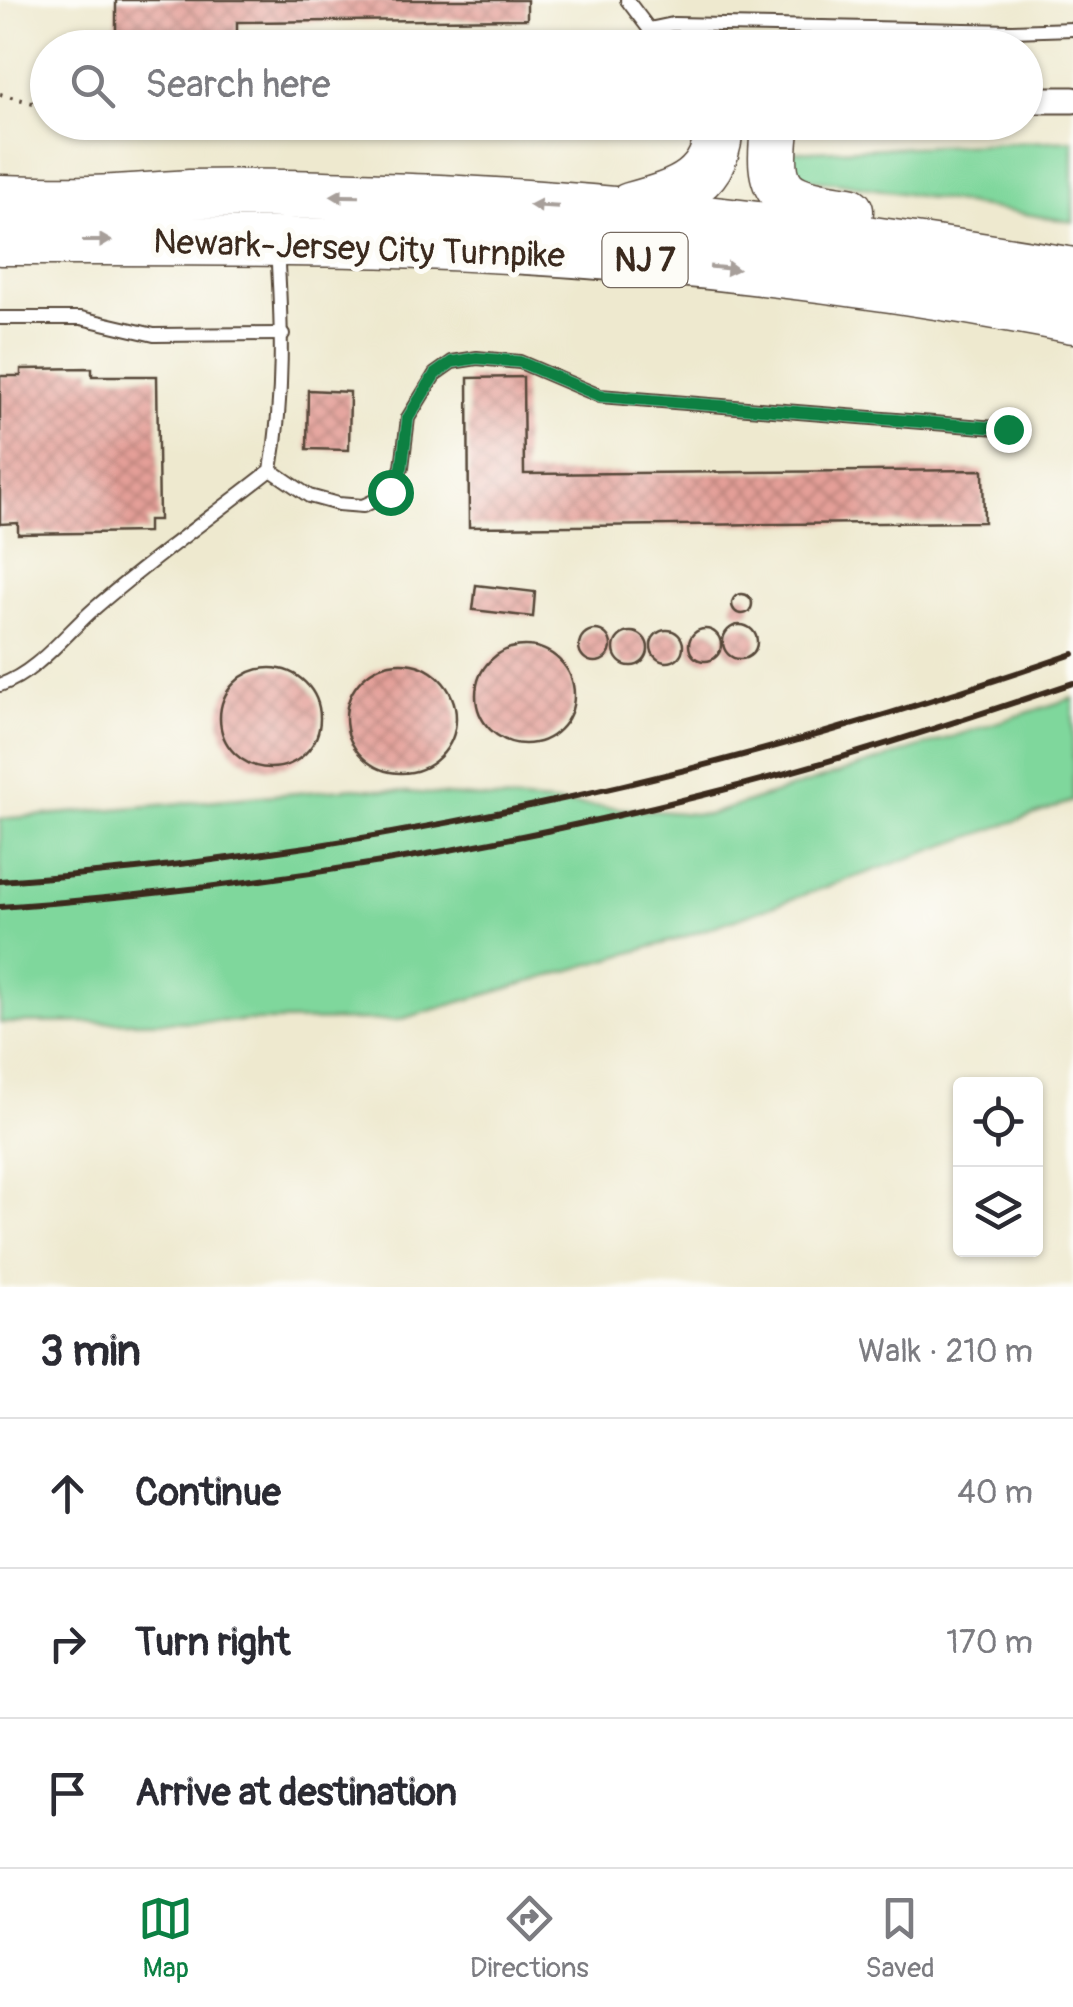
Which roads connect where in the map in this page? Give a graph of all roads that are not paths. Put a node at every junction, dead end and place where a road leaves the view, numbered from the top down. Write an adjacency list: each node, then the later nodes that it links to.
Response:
1 (627, 0): 2 (lane)
2 (649, 29): 4 (lane)
3 (1073, 29): 5 (lane)
4 (963, 30)
5 (1042, 30)
6 (1043, 100): 7 (street)
7 (1073, 100)
8 (717, 140): 13 (highway)
9 (773, 140): 17 (highway)
10 (0, 181): 11 (highway)
11 (192, 194): 12 (highway, Newark-Jersey City Turnpike / NJ 7); 13 (highway, Newark-Jersey City Turnpike / NJ 7, one-way to 11)
12 (0, 200)
13 (611, 211): 17 (highway, Newark-Jersey City Turnpike / NJ 7)
14 (0, 240): 15 (highway, Newark-Jersey City Turnpike / NJ 7, one-way to 15)
15 (277, 242): 17 (highway, Newark-Jersey City Turnpike / NJ 7, one-way to 17); 20 (lane)
16 (1073, 272): 17 (highway, Newark-Jersey City Turnpike / NJ 7)
17 (1017, 285): 19 (highway, Newark-Jersey City Turnpike / NJ 7)
18 (0, 318): 20 (lane)
19 (1073, 319)
20 (283, 334): 22 (lane)
21 (1008, 429): 22 (lane)
22 (272, 470): 23 (lane)
23 (0, 684)

